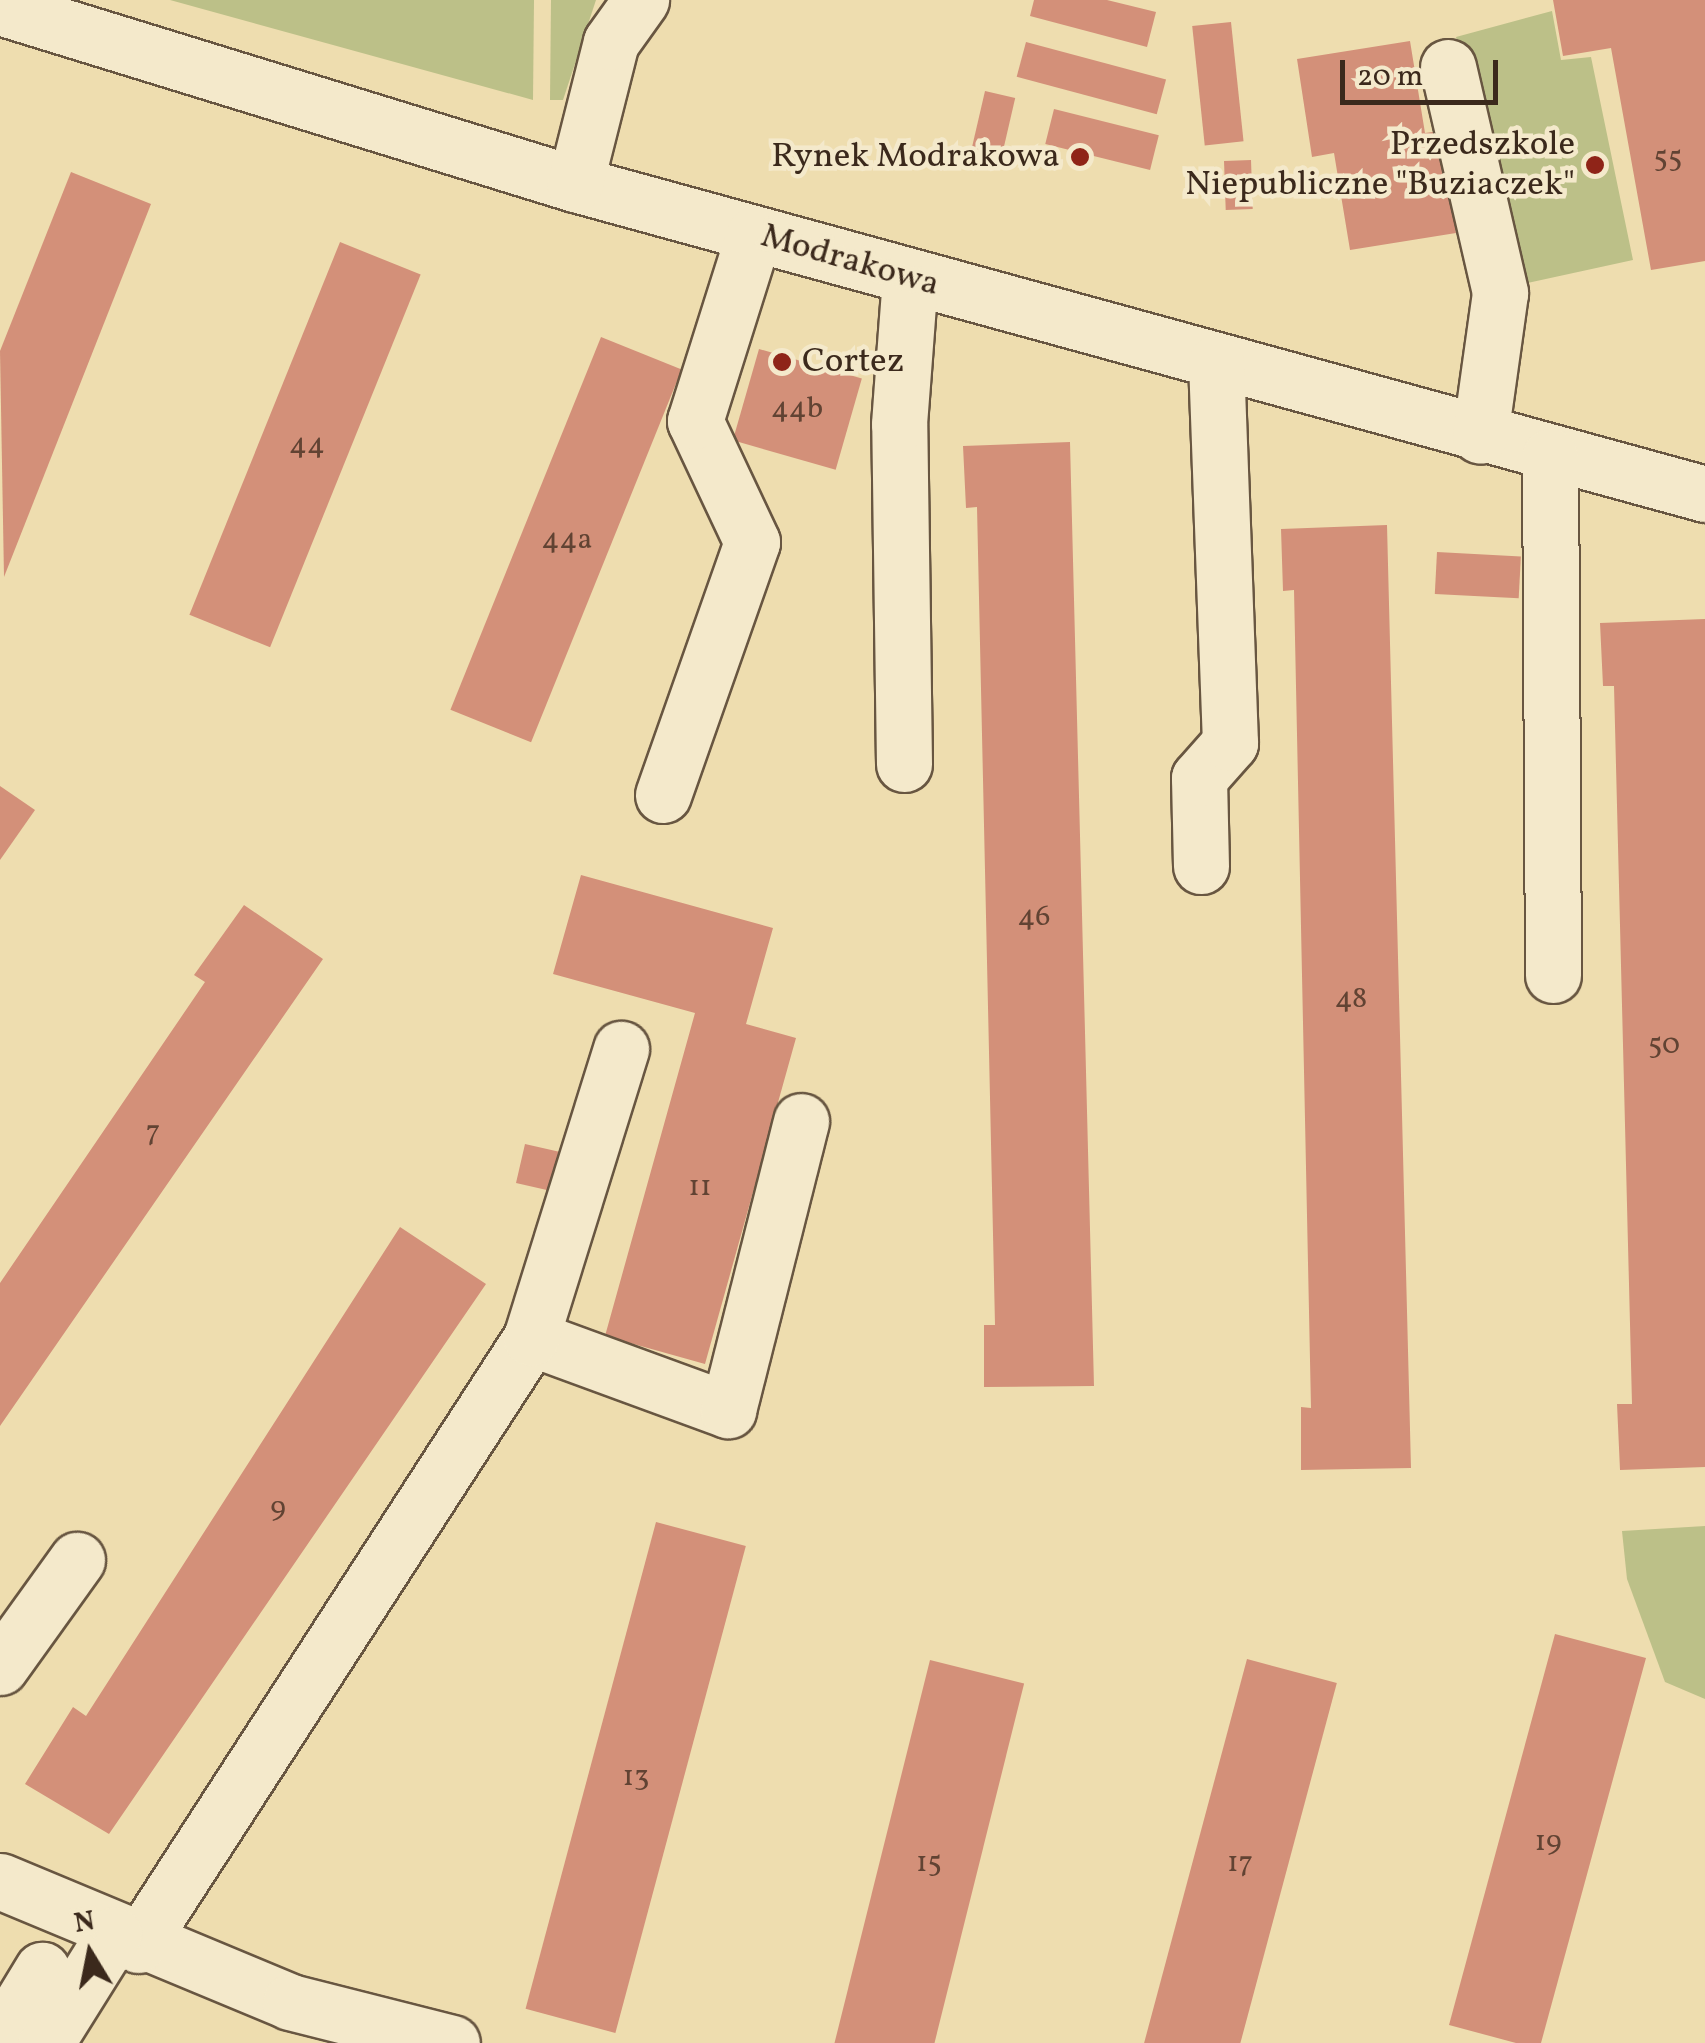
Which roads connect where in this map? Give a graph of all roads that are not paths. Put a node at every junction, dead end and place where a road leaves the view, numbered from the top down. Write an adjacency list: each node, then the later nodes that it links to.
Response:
1 (641, 0): 4 (street)
2 (0, 7): 4 (street, Modrakowa)
3 (1448, 66): 8 (street)
4 (576, 184): 5 (street, Modrakowa)
5 (754, 234): 6 (street, Modrakowa); 12 (street)
6 (910, 277): 7 (street, Modrakowa); 11 (street)
7 (1216, 362): 8 (street, Modrakowa); 13 (street)
8 (1480, 436): 9 (street, Modrakowa)
9 (1550, 456): 10 (street, Modrakowa); 14 (street)
10 (1705, 494)
11 (904, 764)
12 (663, 795)
13 (1201, 866)
14 (1553, 975)
15 (621, 1049): 17 (street)
16 (800, 1122): 17 (street)
17 (531, 1338): 21 (street)
18 (76, 1560): 19 (street)
19 (0, 1667)
20 (0, 1881): 21 (street)
21 (126, 1940): 24 (street); 25 (street)
22 (42, 1970): 23 (street)
23 (0, 2038)
24 (46, 2043)
25 (452, 2043)

